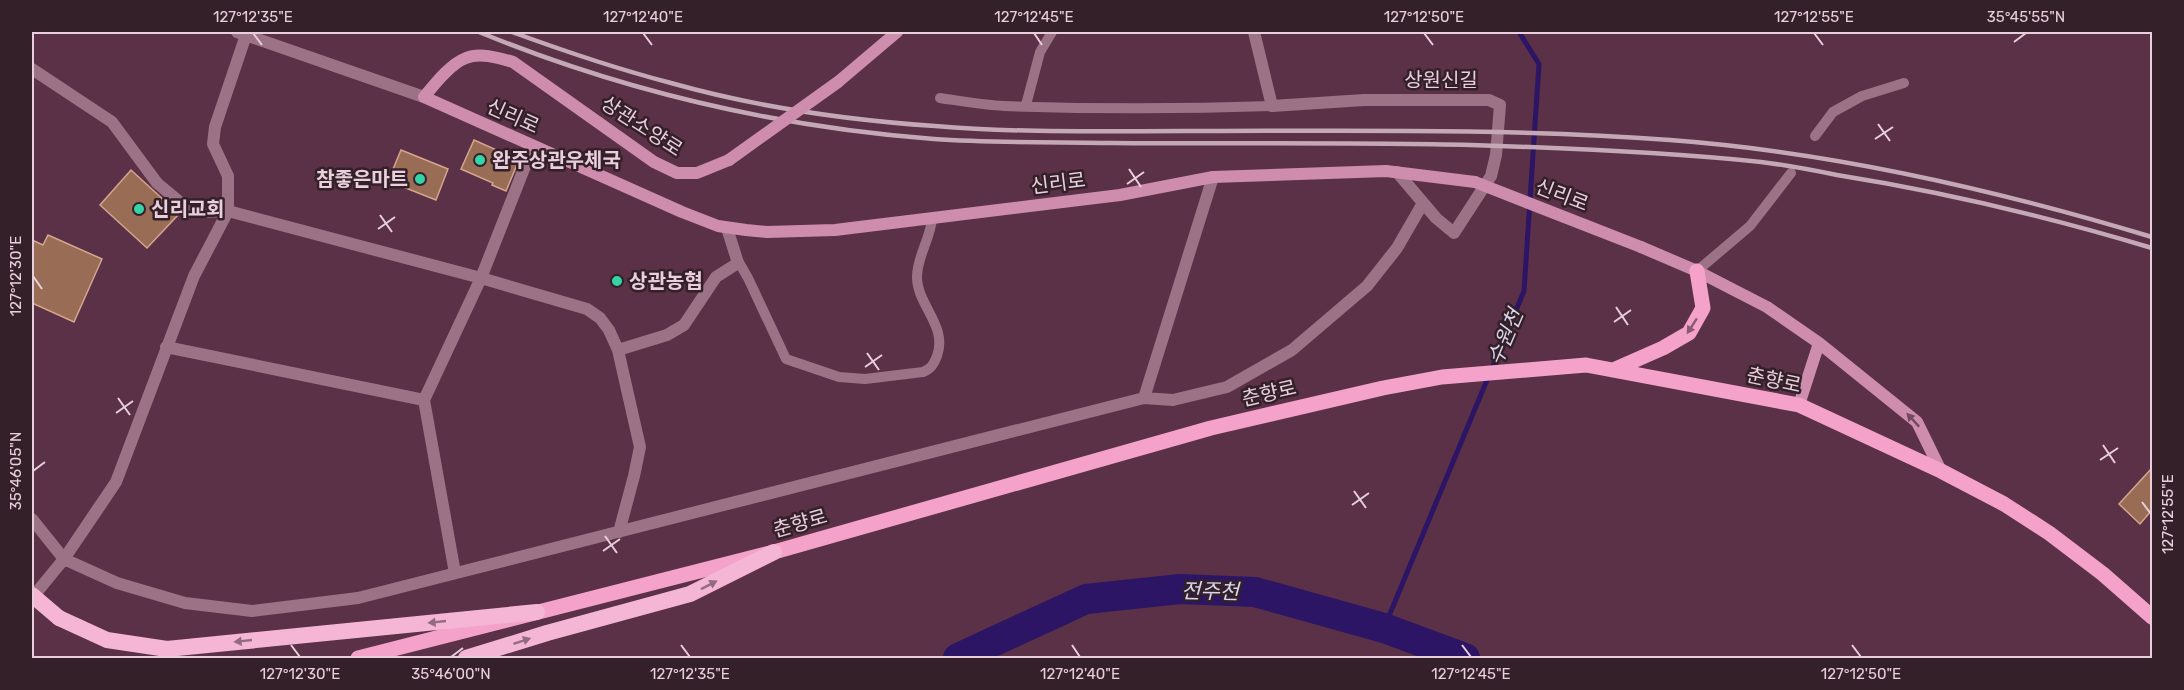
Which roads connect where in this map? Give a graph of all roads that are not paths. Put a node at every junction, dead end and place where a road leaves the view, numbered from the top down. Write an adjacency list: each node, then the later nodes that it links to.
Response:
1 (897, 32): 7 (main road, 상관소양로, bridge)
2 (1052, 32): 9 (lane)
3 (1254, 32): 10 (street)
4 (241, 33): 7 (street, 신리로); 17 (street)
5 (32, 69): 17 (street)
6 (1904, 83): 11 (lane)
7 (424, 97): 12 (main road, 신리로)
8 (940, 98): 9 (lane)
9 (1026, 105): 10 (lane)
10 (1272, 106): 16 (street, 상원신길)
11 (1815, 136)
12 (533, 146): 19 (main road, 신리로); 22 (street)
13 (1397, 172): 15 (main road, 신리로); 16 (street, 상원신길); 21 (main road, 신리로, bridge)
14 (1791, 174): 21 (lane)
15 (1213, 177): 18 (main road, 신리로); 27 (street)
16 (1424, 203): 27 (street)
17 (228, 211): 22 (street); 24 (street)
18 (932, 218): 19 (main road, 신리로); 20 (lane)
19 (727, 228): 20 (street)
20 (737, 259): 25 (street)
21 (1697, 271): 23 (main road, 신리로); 26 (main road, one-way to 26)
22 (481, 278): 25 (street); 28 (street)
23 (1819, 344): 29 (main road); 30 (main road, 신리로, one-way to 23)
24 (166, 347): 28 (street); 34 (street)
25 (618, 350): 32 (street)
26 (1613, 370): 29 (main road, 춘향로); 33 (main road, 춘향로)
27 (1144, 398): 32 (street)
28 (424, 400): 35 (street)
29 (1799, 405): 30 (main road, 춘향로)
30 (1941, 471): 38 (main road, 춘향로)
31 (32, 519): 34 (street)
32 (619, 532): 35 (street)
33 (774, 552): 37 (main road, 춘향로); 40 (highway, one-way to 33)
34 (64, 559): 35 (street); 36 (street)
35 (454, 573)
36 (32, 596): 37 (highway, one-way to 36, bridge)
37 (537, 612): 39 (main road, 춘향로)
38 (2152, 617)
39 (358, 658)
40 (466, 658)

